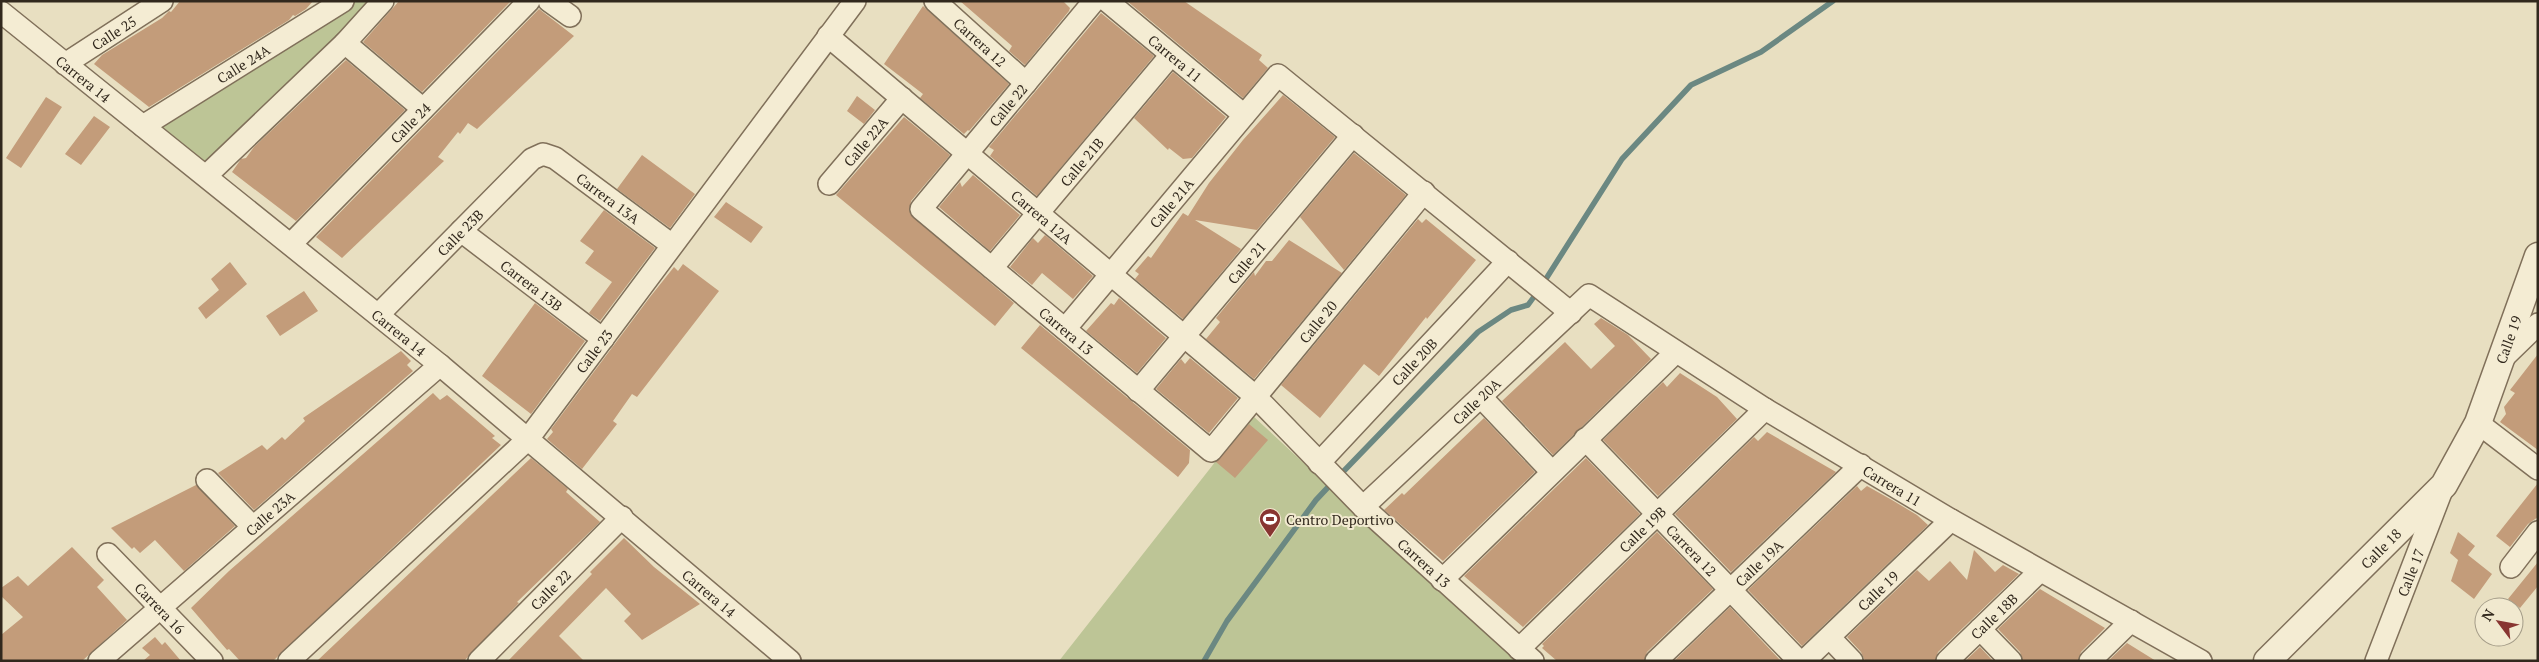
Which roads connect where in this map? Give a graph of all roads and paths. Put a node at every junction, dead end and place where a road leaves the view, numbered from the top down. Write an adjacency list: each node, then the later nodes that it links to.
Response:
1 (162, 1): 15 (street, Calle 25)
2 (343, 1): 20 (street, Calle 24A)
3 (384, 1): 13 (street)
4 (529, 1): 18 (street, Calle 24)
5 (549, 1): 11 (street)
6 (855, 1): 12 (street, Calle 23)
7 (935, 1): 16 (street, Carrera 12)
8 (1107, 1): 14 (street, Carrera 11)
9 (1083, 5): 16 (street, Calle 22)
10 (1, 12): 15 (street, Carrera 14)
11 (570, 16)
12 (828, 36): 17 (street, Carrera 12A); 31 (street, Calle 23)
13 (345, 43): 18 (street); 24 (street)
14 (1171, 55): 19 (street, Carrera 11); 28 (street, Calle 21B)
15 (65, 64): 20 (street, Carrera 14)
16 (1026, 83): 23 (street, Calle 22)
17 (902, 98): 23 (street, Carrera 12A); 25 (street, Calle 22A)
18 (423, 109): 30 (street, Calle 24)
19 (1244, 115): 21 (street, Calle 21A); 35 (street, Calle 21A)
20 (143, 126): 24 (street, Carrera 14)
21 (1353, 135): 26 (street); 41 (street, Calle 21)
22 (544, 154): 29 (street, Calle 23B); 31 (street, Carrera 13A)
23 (967, 154): 27 (street, Calle 22); 28 (street, Carrera 12A)
24 (206, 176): 30 (street, Carrera 14)
25 (829, 184)
26 (1424, 192): 33 (street); 47 (street, Calle 20)
27 (921, 209): 34 (street, Carrera 13)
28 (1038, 214): 34 (street, Calle 21B); 35 (street, Carrera 12A)
29 (461, 231): 38 (street, Calle 23B); 42 (street, Carrera 13B)
30 (291, 244): 38 (street, Carrera 14)
31 (672, 245): 42 (street, Calle 23)
32 (2538, 256): 44 (street, Calle 19)
33 (1508, 261): 37 (street); 54 (street, Calle 20B)
34 (992, 268): 40 (street, Carrera 13)
35 (1111, 275): 40 (street, Calle 21A); 41 (street, Carrera 12A)
36 (1590, 295): 37 (street, Calle 20A); 43 (street, Carrera 11)
37 (1571, 313): 48 (street, Calle 20A)
38 (379, 314): 45 (street, Carrera 14)
39 (2538, 324): 44 (street)
40 (1065, 329): 46 (street, Carrera 13)
41 (1184, 336): 46 (street, Calle 21); 47 (street, Carrera 12A)
42 (603, 339): 51 (street, Calle 23)
43 (1676, 352): 49 (street, Carrera 11); 52 (street)
44 (2501, 360): 50 (street, Calle 19)
45 (440, 365): 51 (street, Carrera 14); 64 (street, Calle 23A)
46 (1138, 391): 53 (street, Carrera 13)
47 (1255, 396): 53 (street, Calle 20); 54 (street, Carrera 13)
48 (1481, 397): 57 (street); 60 (street, Calle 20A)
49 (1766, 409): 55 (street, Carrera 11); 61 (street, Calle 19B)
50 (2478, 423): 56 (street); 59 (street, Calle 18)
51 (528, 438): 62 (street, Carrera 14); 78 (street, Calle 23)
52 (1585, 439): 57 (street); 61 (street, Carrera 12)
53 (1211, 451)
54 (1321, 465): 60 (street, Carrera 13)
55 (1861, 465): 63 (street, Carrera 11); 70 (street, Calle 19A)
56 (2538, 469)
57 (1552, 472): 69 (street)
58 (207, 480): 64 (street)
59 (2444, 485): 89 (street, Calle 18); 90 (street, Calle 17)
60 (1361, 505): 69 (street, Carrera 13)
61 (1658, 514): 70 (street, Carrera 12); 75 (street, Calle 19B)
62 (622, 516): 79 (street, Calle 22); 80 (street, Carrera 14)
63 (1951, 520): 68 (street, Carrera 11); 74 (street, Calle 19)
64 (253, 527): 71 (street, Calle 23A)
65 (2538, 532): 67 (street)
66 (108, 554): 71 (street, Carrera 16)
67 (2511, 567)
68 (2040, 571): 72 (street, Carrera 11); 73 (street, Calle 18B)
69 (1442, 580): 75 (street, Carrera 13)
70 (1731, 591): 81 (street, Calle 19A); 82 (street, Carrera 12)
71 (160, 607): 76 (street, Calle 23A); 77 (street, Carrera 16)
72 (2131, 621): 87 (street); 88 (street, Carrera 11)
73 (1980, 629): 85 (street, Calle 18B); 86 (street)
74 (1830, 638): 83 (street, Calle 19); 84 (street)
75 (1526, 655)
76 (99, 661)
77 (212, 661)
78 (289, 661)
79 (479, 661)
80 (790, 661)
81 (1656, 661)
82 (1799, 661)
83 (1804, 661)
84 (1852, 661)
85 (1947, 661)
86 (2011, 661)
87 (2090, 661)
88 (2202, 661)
89 (2268, 661)
90 (2376, 661)

